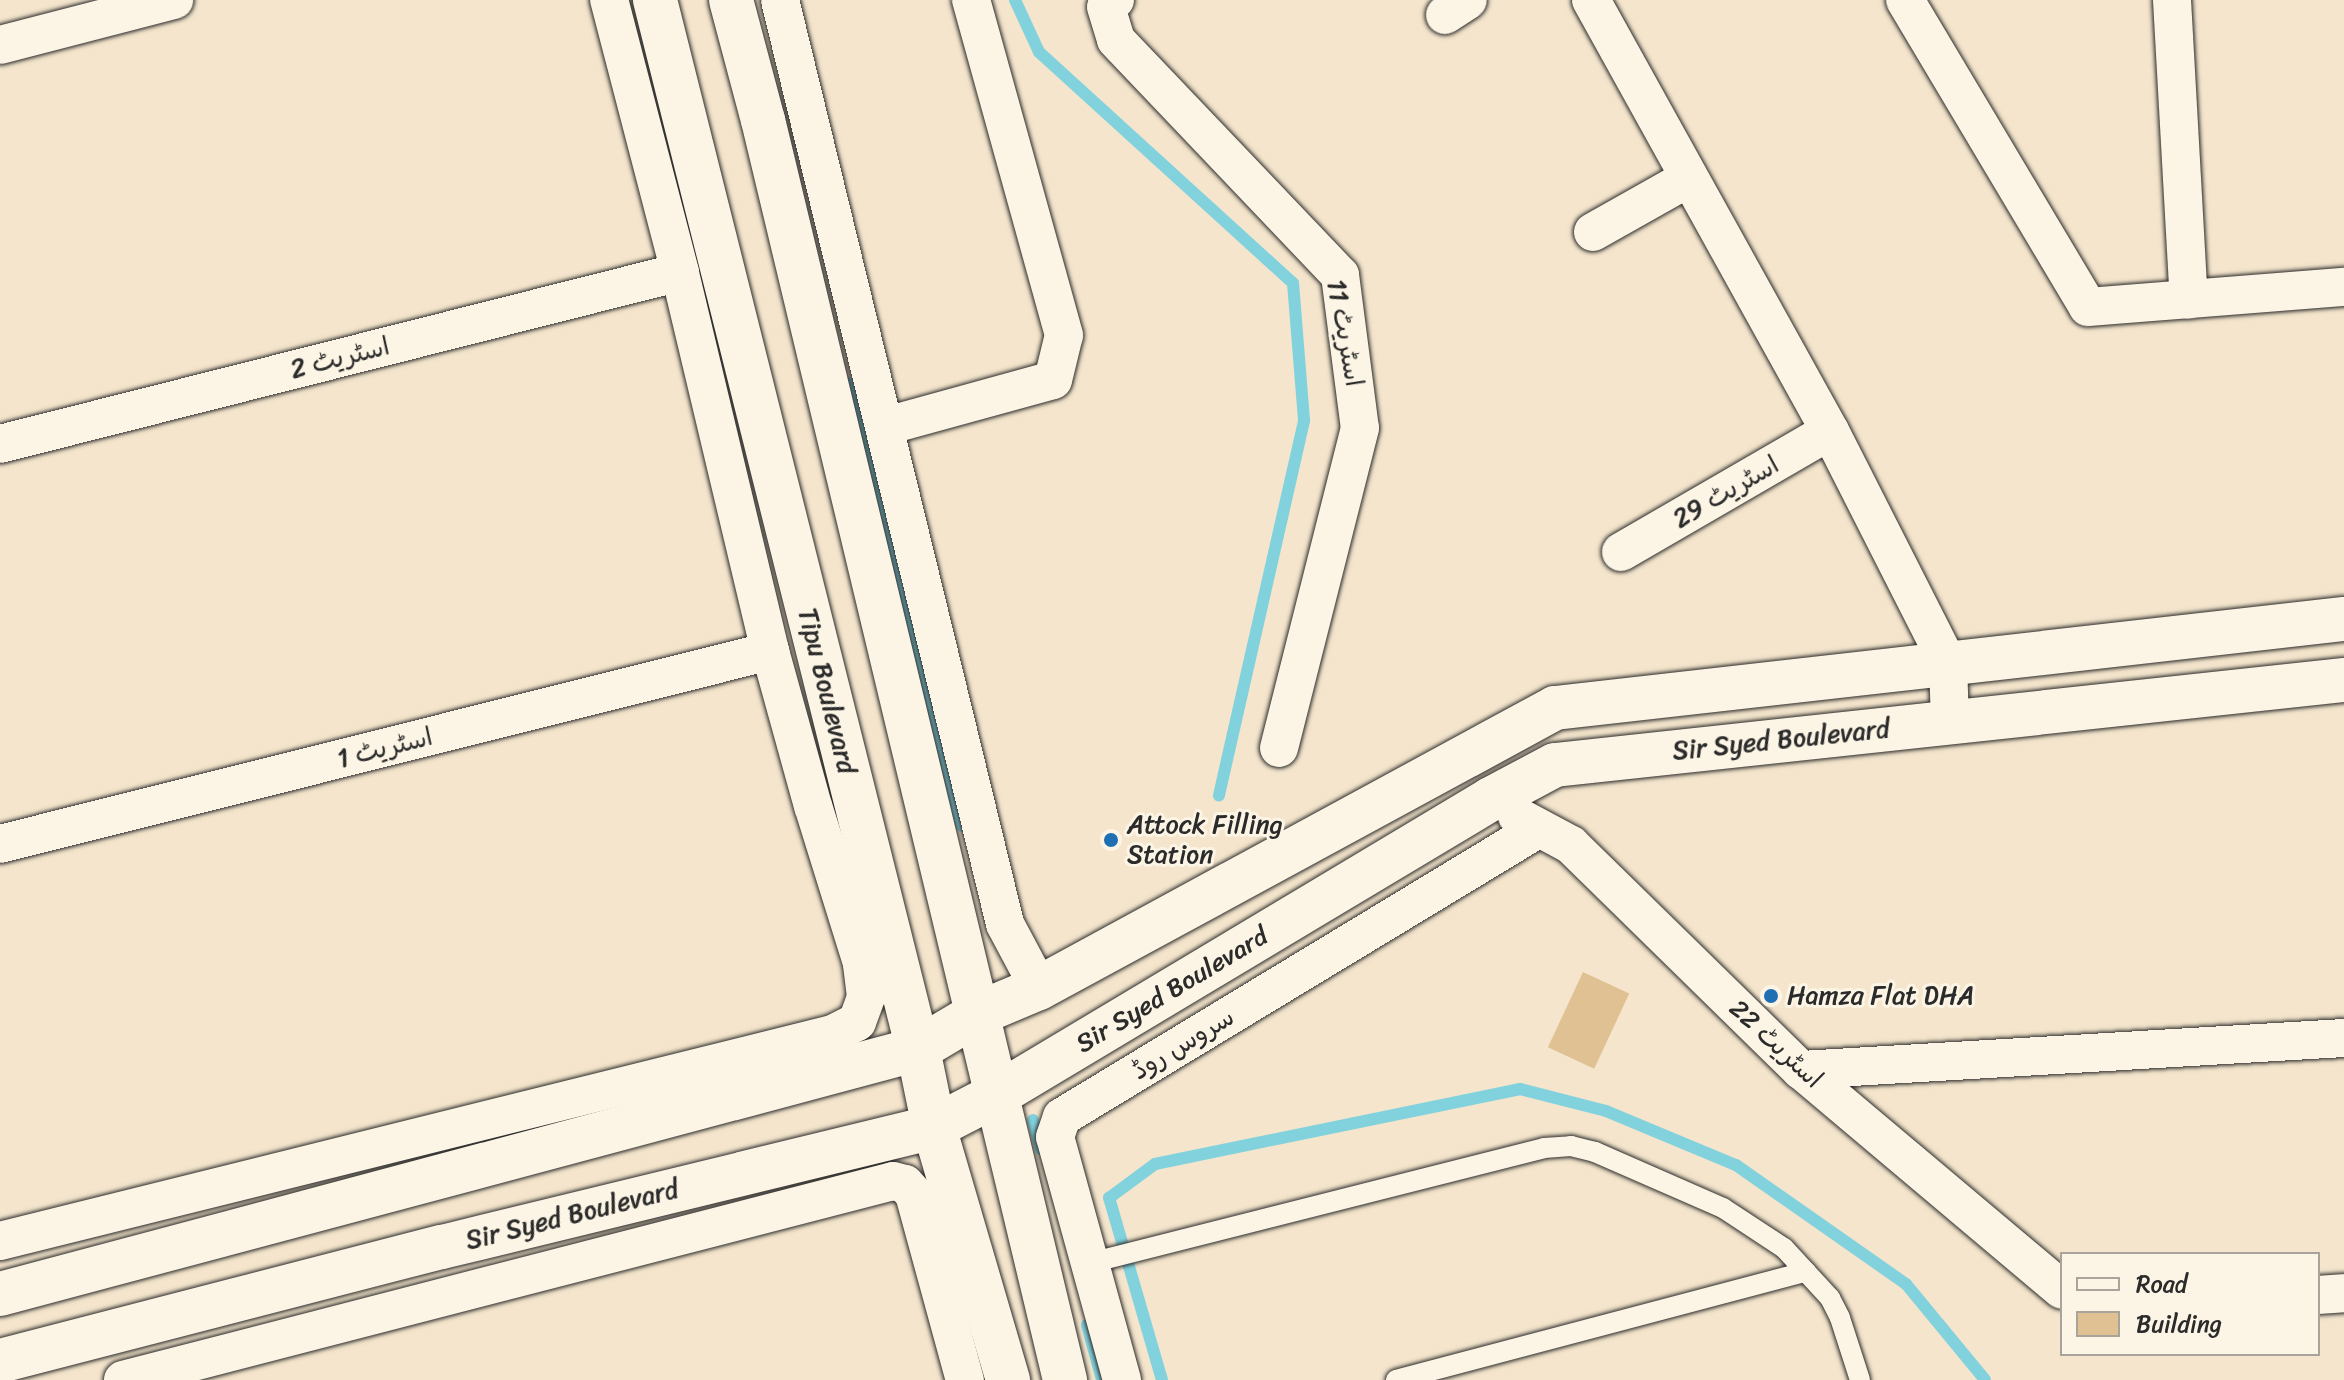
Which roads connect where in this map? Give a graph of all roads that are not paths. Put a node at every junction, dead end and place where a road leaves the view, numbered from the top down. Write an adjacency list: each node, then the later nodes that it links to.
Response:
1 (174, 0): 11 (street)
2 (609, 0): 13 (street)
3 (655, 0): 12 (street, Tipu Boulevard)
4 (731, 0): 34 (street)
5 (780, 0): 19 (street)
6 (971, 0): 19 (street)
7 (1115, 0): 28 (street, اسٹریٹ 11)
8 (1591, 0): 14 (street)
9 (1905, 0): 18 (street)
10 (2172, 0): 18 (street)
11 (0, 45)
12 (669, 54): 13 (street); 30 (street, Tipu Boulevard)
13 (626, 66): 16 (street)
14 (1687, 179): 15 (street); 20 (street)
15 (1593, 232)
16 (680, 272): 21 (street, اسٹریٹ 2); 24 (street)
17 (2344, 287): 18 (street)
18 (2189, 300)
19 (886, 426): 33 (street)
20 (1830, 431): 22 (street, اسٹریٹ 29); 25 (street)
21 (0, 444)
22 (1621, 552)
23 (2344, 619): 25 (street)
24 (770, 651): 30 (street); 32 (street, اسٹریٹ 1)
25 (1948, 664): 27 (street); 33 (street)
26 (2344, 680): 27 (street, Sir Syed Boulevard)
27 (1950, 722): 29 (street, Sir Syed Boulevard)
28 (1279, 748)
29 (1491, 799): 31 (street, اسٹریٹ 22); 38 (street, Sir Syed Boulevard)
30 (833, 800): 36 (street, Tipu Boulevard); 40 (street)
31 (1538, 829): 37 (street, اسٹریٹ 22); 42 (street, سروس روڈ)
32 (0, 844)
33 (1039, 988): 34 (street)
34 (977, 1014): 36 (street); 38 (street)
35 (2344, 1038): 37 (street)
36 (918, 1049): 39 (street, Tipu Boulevard); 47 (street)
37 (1801, 1070): 44 (street, اسٹریٹ 22)
38 (998, 1094): 39 (street, Sir Syed Boulevard); 53 (street)
39 (934, 1127): 41 (street, Sir Syed Boulevard); 52 (street, Tipu Boulevard)
40 (0, 1241)
41 (442, 1247): 45 (street); 49 (street, Sir Syed Boulevard)
42 (1103, 1259): 43 (lane); 54 (street, سروس روڈ)
43 (1806, 1272): 55 (lane); 56 (lane)
44 (2060, 1288)
45 (453, 1293): 50 (street); 51 (street)
46 (2344, 1293): 48 (street)
47 (0, 1294)
48 (2320, 1295)
49 (0, 1361)
50 (123, 1380)
51 (965, 1380)
52 (1008, 1380)
53 (1065, 1380)
54 (1122, 1380)
55 (1396, 1380)
56 (1860, 1380)

